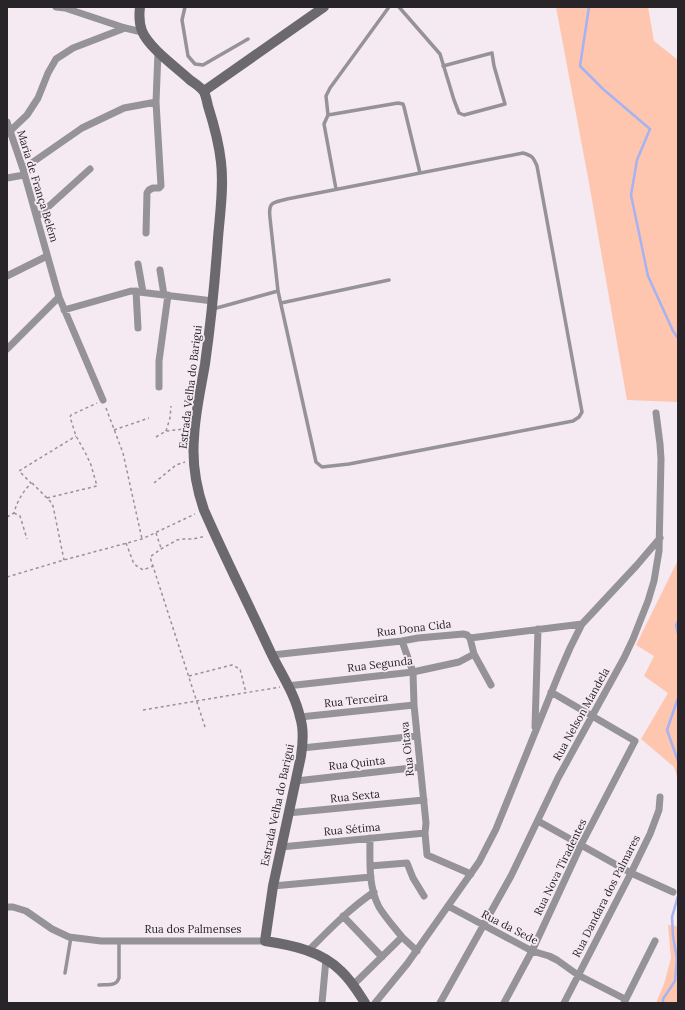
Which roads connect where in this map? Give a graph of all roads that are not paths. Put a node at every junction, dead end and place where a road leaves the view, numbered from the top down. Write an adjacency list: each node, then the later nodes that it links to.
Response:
1 (56, 7): 2 (street)
2 (66, 7): 8 (street)
3 (140, 7): 9 (street)
4 (185, 7): 10 (lane)
5 (323, 7): 13 (street)
6 (390, 7): 15 (lane)
7 (399, 7): 12 (lane)
8 (125, 28): 9 (street); 17 (street)
9 (142, 32): 11 (street)
10 (248, 39)
11 (158, 52): 13 (street); 14 (street)
12 (443, 66): 12 (lane)
13 (204, 91): 35 (street, Estrada Velha do Barigui)
14 (156, 102): 19 (street); 24 (street)
15 (328, 115): 20 (lane); 22 (lane)
16 (7, 122): 17 (street, Maria de França Belém)
17 (8, 132): 19 (street, Maria de França Belém)
18 (90, 169): 23 (street)
19 (23, 172): 21 (street); 23 (street, Maria de França Belém)
20 (420, 173): 22 (lane); 34 (lane)
21 (7, 178)
22 (336, 189): 30 (lane)
23 (37, 217): 25 (street, Maria de França Belém)
24 (146, 233)
25 (47, 256): 28 (street, Maria de França Belém); 33 (street, Maria de França Belém)
26 (138, 264): 31 (street)
27 (160, 270): 32 (street)
28 (7, 276)
29 (389, 280): 34 (lane)
30 (278, 291): 34 (lane); 35 (lane)
31 (140, 292): 32 (street); 36 (street); 37 (street)
32 (166, 295): 35 (street); 39 (street)
33 (58, 297): 36 (street, Maria de França Belém); 38 (street)
34 (281, 303)
35 (212, 305): 47 (street, Estrada Velha do Barigui)
36 (64, 310): 40 (street, Maria de França Belém)
37 (138, 328)
38 (7, 349)
39 (159, 387)
40 (103, 400)
41 (656, 413): 42 (street, Rua Nelson Mandela)
42 (660, 538): 43 (street); 54 (street, Rua Nelson Mandela)
43 (582, 624): 44 (street, Rua Dona Cida); 52 (street)
44 (538, 629): 45 (street, Rua Dona Cida); 56 (street)
45 (470, 638): 46 (street, Rua Dona Cida); 48 (street)
46 (402, 642): 47 (street, Rua Dona Cida); 49 (street, Rua Oitava)
47 (272, 654): 51 (street, Estrada Velha do Barigui)
48 (474, 654): 49 (street, Rua Segunda); 50 (street)
49 (412, 672): 51 (street, Rua Segunda); 53 (street, Rua Oitava)
50 (490, 685)
51 (287, 686): 55 (street, Estrada Velha do Barigui)
52 (552, 692): 54 (street); 56 (street)
53 (414, 705): 55 (street, Rua Terceira); 57 (street, Rua Oitava)
54 (592, 715): 64 (street, Rua Nelson Mandela); 67 (street, Rua Nova Tiradentes)
55 (300, 717): 58 (street, Estrada Velha do Barigui)
56 (535, 733): 71 (street)
57 (417, 736): 58 (street); 59 (street, Rua Oitava)
58 (302, 748): 60 (street, Estrada Velha do Barigui)
59 (420, 767): 60 (street, Rua Quinta); 62 (street, Rua Oitava)
60 (296, 781): 63 (street, Estrada Velha do Barigui)
61 (660, 797): 70 (street, Rua Dandara dos Palmares)
62 (424, 800): 63 (street, Rua Sexta); 65 (street, Rua Oitava)
63 (288, 814): 68 (street, Estrada Velha do Barigui)
64 (538, 821): 67 (street); 80 (street, Rua Nelson Mandela)
65 (426, 833): 66 (street, Rua Sétima); 71 (street, Rua Oitava)
66 (370, 838): 68 (street, Rua Sétima); 69 (street)
67 (581, 845): 70 (street); 88 (street, Rua Nova Tiradentes)
68 (281, 847): 73 (street, Estrada Velha do Barigui)
69 (370, 866): 72 (street); 76 (street)
70 (631, 873): 75 (street); 92 (street, Rua Dandara dos Palmares)
71 (471, 874): 77 (street)
72 (371, 877): 73 (street); 74 (street)
73 (273, 886): 84 (street, Estrada Velha do Barigui)
74 (374, 892): 79 (street); 82 (street)
75 (673, 892)
76 (424, 896)
77 (448, 906): 80 (street, Rua da Sede); 87 (street)
78 (7, 907): 81 (street, Rua dos Palmenses)
79 (343, 916): 86 (street); 89 (street)
80 (483, 926): 88 (street, Rua da Sede); 99 (street, Rua Nelson Mandela)
81 (71, 937): 83 (street, Rua dos Palmenses); 91 (lane)
82 (402, 937): 87 (street); 89 (street)
83 (119, 941): 84 (street, Rua dos Palmenses); 93 (lane)
84 (265, 941): 86 (street, Rua dos Palmenses)
85 (655, 941): 95 (street)
86 (308, 950): 90 (street, Rua dos Palmenses)
87 (416, 951): 98 (street)
88 (532, 951): 92 (street, Rua da Sede); 100 (street, Rua Nova Tiradentes)
89 (382, 956): 94 (street)
90 (326, 959): 94 (street, Rua dos Palmenses); 96 (street)
91 (65, 973)
92 (578, 975): 95 (street, Rua da Sede); 101 (street, Rua Dandara dos Palmares)
93 (99, 985)
94 (353, 985): 97 (street, Rua dos Palmenses)
95 (624, 1001)
96 (322, 1003)
97 (364, 1003)
98 (375, 1003)
99 (440, 1003)
100 (504, 1003)
101 (564, 1003)

